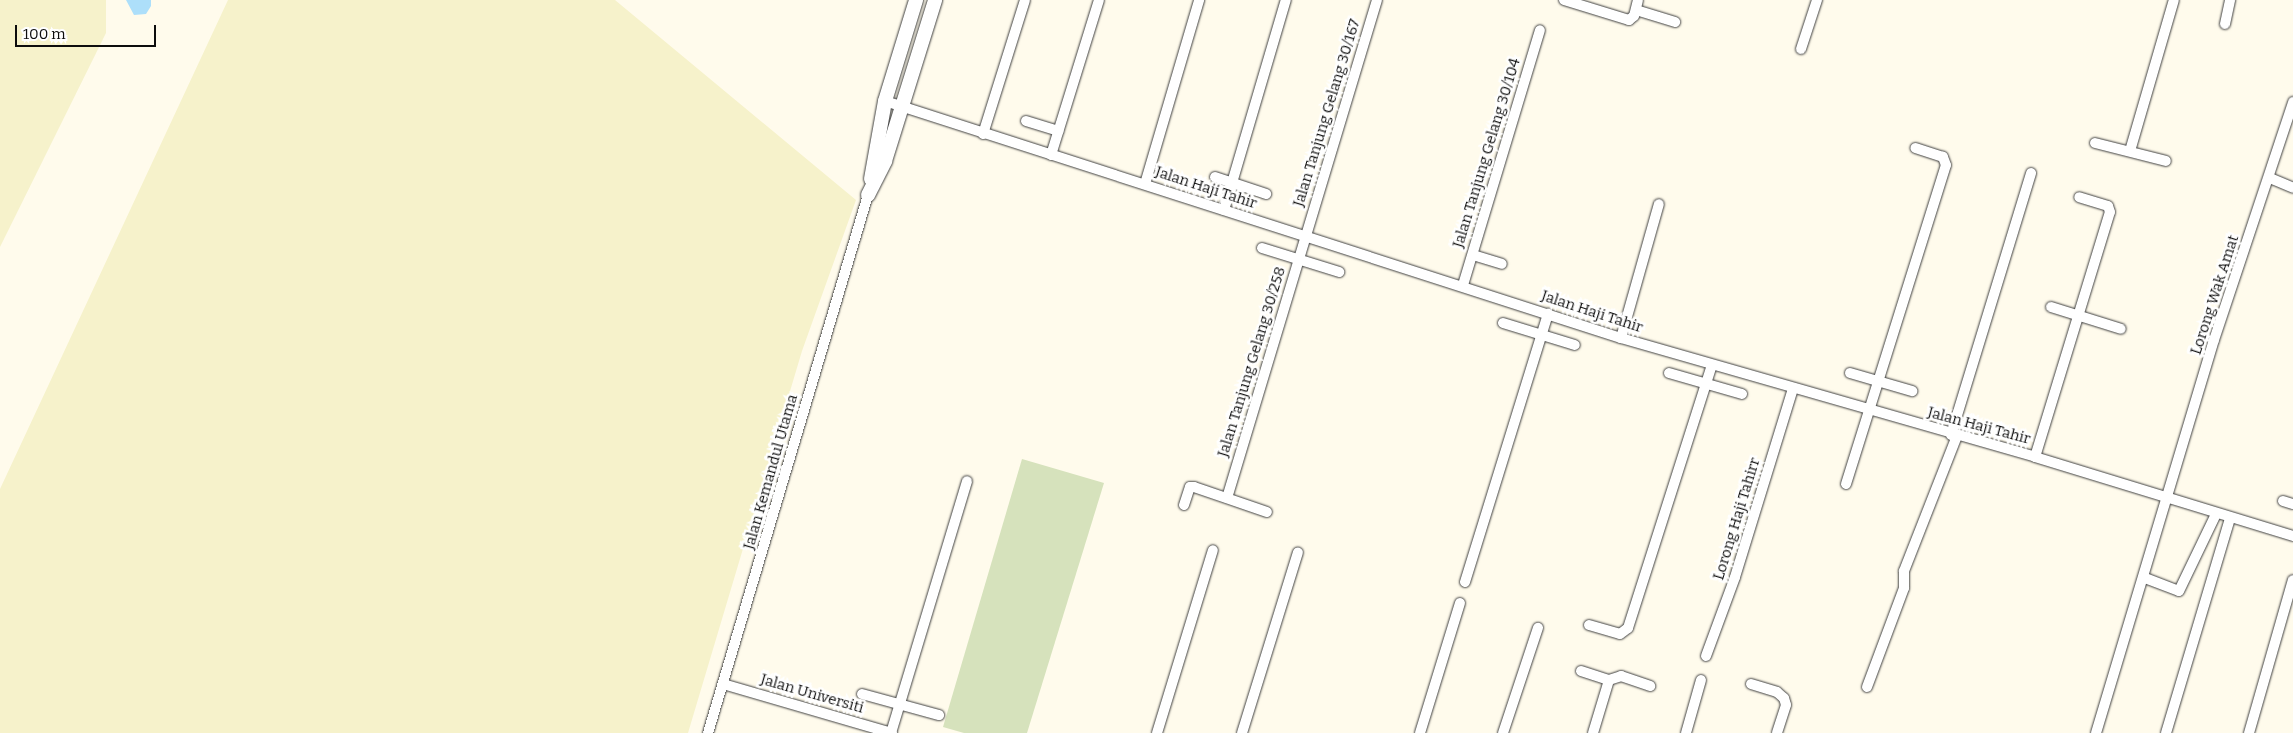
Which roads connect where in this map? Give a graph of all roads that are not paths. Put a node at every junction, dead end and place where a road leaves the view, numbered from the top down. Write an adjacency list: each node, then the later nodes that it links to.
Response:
1 (908, 0): 18 (street)
2 (916, 0): 18 (street)
3 (928, 0): 15 (street)
4 (935, 0): 15 (street)
5 (1024, 0): 26 (street)
6 (1099, 0): 25 (street)
7 (1199, 0): 36 (street)
8 (1286, 0): 35 (street)
9 (1377, 0): 43 (street, Jalan Tanjung Gelang 30/167)
10 (1564, 0): 14 (street)
11 (1817, 0): 20 (street)
12 (2174, 0): 29 (street)
13 (2230, 0): 17 (street)
14 (1637, 5): 16 (street)
15 (930, 19): 23 (street)
16 (1675, 22)
17 (2225, 24)
18 (905, 28): 21 (street)
19 (1540, 30): 45 (street, Jalan Tanjung Gelang 30/104)
20 (1801, 49)
21 (886, 101): 23 (street, Jalan Haji Tahir); 39 (street)
22 (2293, 102): 34 (street, Lorong Wak Amat)
23 (903, 106): 26 (street, Jalan Haji Tahir); 39 (street)
24 (1026, 121): 25 (street)
25 (1059, 131): 30 (street)
26 (983, 134): 30 (street, Jalan Haji Tahir)
27 (2095, 142): 29 (street)
28 (1915, 148): 61 (street)
29 (2130, 150): 31 (street)
30 (1051, 156): 36 (street, Jalan Haji Tahir)
31 (2166, 161)
32 (2031, 173): 67 (street)
33 (1215, 177): 35 (street)
34 (2270, 178): 37 (street); 72 (street, Lorong Wak Amat)
35 (1232, 182): 38 (street); 42 (street)
36 (1145, 184): 42 (street, Jalan Haji Tahir)
37 (2293, 188)
38 (1266, 194)
39 (868, 195): 90 (street, Jalan Kemandul Utama)
40 (2079, 197): 52 (street)
41 (1660, 204): 56 (street)
42 (1224, 210): 43 (street, Jalan Haji Tahir)
43 (1306, 235): 46 (street, Jalan Tanjung Gelang 30/258); 49 (street, Jalan Haji Tahir)
44 (1262, 248): 46 (street)
45 (1473, 255): 47 (street); 49 (street, Jalan Tanjung Gelang 30/104)
46 (1299, 260): 48 (street); 71 (street, Jalan Tanjung Gelang 30/258)
47 (1502, 264)
48 (1339, 272)
49 (1463, 285): 51 (street, Jalan Haji Tahir)
50 (2052, 307): 52 (street)
51 (1548, 314): 55 (street); 56 (street, Jalan Haji Tahir)
52 (2076, 316): 54 (street); 68 (street)
53 (1503, 323): 55 (street)
54 (2122, 329)
55 (1542, 336): 57 (street); 82 (street)
56 (1621, 338): 58 (street, Jalan Haji Tahir)
57 (1575, 345)
58 (1712, 366): 62 (street); 63 (street, Jalan Haji Tahir)
59 (1669, 373): 62 (street)
60 (1850, 373): 61 (street)
61 (1878, 381): 64 (street); 66 (street)
62 (1706, 385): 65 (street); 84 (street)
63 (1792, 389): 66 (street, Jalan Haji Tahir); 86 (street, Lorong Haji Tahirr)
64 (1912, 391)
65 (1742, 394)
66 (1869, 410): 67 (street, Jalan Haji Tahir); 70 (street)
67 (1954, 435): 68 (street, Jalan Haji Tahir); 93 (street)
68 (2036, 457): 72 (street, Jalan Haji Tahir)
69 (967, 482): 95 (street)
70 (1846, 484)
71 (1227, 498): 73 (street); 74 (street)
72 (2169, 498): 75 (street, Jalan Haji Tahir); 80 (street, Lorong Wak Amat)
73 (1184, 505)
74 (1267, 512)
75 (2216, 514): 76 (street, Jalan Haji Tahir); 80 (street)
76 (2230, 518): 77 (street, Jalan Haji Tahir); 107 (street)
77 (2293, 536)
78 (1213, 550): 99 (street)
79 (1298, 552): 100 (street)
80 (2145, 578): 106 (street, Lorong Wak Amat)
81 (2293, 580): 108 (street)
82 (1465, 582)
83 (1460, 603): 101 (street)
84 (1589, 625)
85 (1538, 628): 102 (street)
86 (1706, 656)
87 (1580, 671): 88 (street)
88 (1609, 680): 92 (street); 103 (street)
89 (1701, 680): 104 (street)
90 (723, 684): 97 (street, Jalan Kemandul Utama); 98 (street, Jalan Universiti)
91 (1751, 684): 105 (street)
92 (1650, 686)
93 (1867, 687)
94 (862, 694): 95 (street)
95 (899, 705): 96 (street); 98 (street)
96 (939, 716)
97 (708, 733)
98 (891, 733)
99 (1157, 733)
100 (1242, 733)
101 (1420, 733)
102 (1503, 733)
103 (1593, 733)
104 (1686, 733)
105 (1777, 733)
106 (2096, 733)
107 (2166, 733)
108 (2249, 733)

